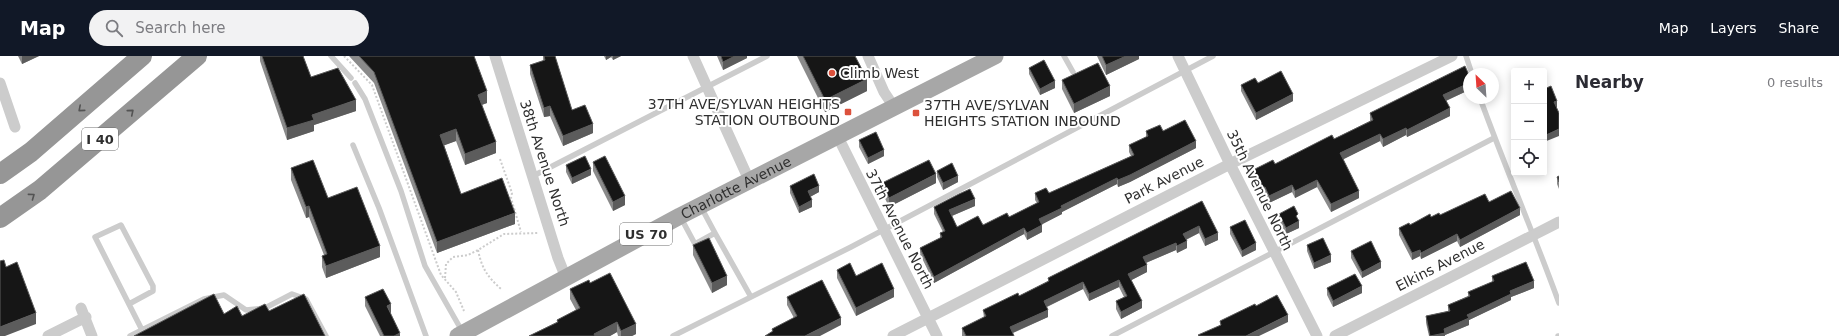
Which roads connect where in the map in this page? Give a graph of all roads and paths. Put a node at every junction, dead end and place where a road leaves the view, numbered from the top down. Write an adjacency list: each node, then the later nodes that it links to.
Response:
1 (142, 56): 31 (highway, I 40, one-way to 31)
2 (198, 56): 36 (highway, I 40, one-way to 2)
3 (331, 56): 17 (lane)
4 (495, 56): 32 (street, 38th Avenue North)
5 (693, 56): 20 (street)
6 (767, 56): 20 (lane)
7 (868, 56): 24 (street)
8 (995, 56): 24 (main road, Charlotte Avenue / US 70)
9 (1064, 56): 16 (lane)
10 (1178, 56): 15 (street, 35th Avenue North)
11 (1213, 56): 15 (lane)
12 (1452, 56): 30 (street, Park Avenue)
13 (1466, 56): 14 (lane)
14 (1470, 68)
15 (1186, 70): 30 (street, 35th Avenue North); 38 (lane)
16 (1073, 72)
17 (351, 78)
18 (0, 83): 25 (street)
19 (356, 83): 53 (lane)
20 (707, 87): 23 (street); 32 (lane)
21 (727, 102): 23 (lane)
22 (1482, 104): 27 (lane)
23 (715, 107): 33 (street)
24 (894, 107): 26 (main road, Charlotte Avenue / US 70)
25 (15, 127)
26 (836, 135): 33 (main road, Charlotte Avenue / US 70); 38 (street, 37th Avenue North)
27 (1494, 138): 41 (lane); 44 (lane)
28 (353, 144): 58 (lane)
29 (500, 159): 39 (path)
30 (1230, 164): 44 (street, 35th Avenue North); 51 (street, Park Avenue)
31 (0, 174)
32 (533, 176): 46 (street, 38th Avenue North)
33 (749, 180): 34 (main road, Charlotte Avenue / US 70)
34 (700, 206): 35 (main road, Charlotte Avenue / US 70); 40 (lane)
35 (680, 216): 40 (lane); 46 (main road, Charlotte Avenue / US 70)
36 (0, 218)
37 (1559, 222): 41 (street, Elkins Avenue)
38 (884, 230): 48 (lane); 51 (street, 37th Avenue North)
39 (521, 232): 42 (path); 43 (path)
40 (714, 233): 48 (lane)
41 (1534, 234): 49 (lane); 64 (street, Elkins Avenue)
42 (540, 240)
43 (478, 250): 45 (path); 47 (path)
44 (1274, 252): 62 (lane); 63 (street, 35th Avenue North)
45 (444, 278)
46 (566, 278): 53 (main road, Charlotte Avenue / US 70)
47 (500, 289)
48 (752, 297): 59 (lane)
49 (1559, 303)
50 (129, 304): 50 (lane); 52 (lane)
51 (928, 318): 60 (street, Park Avenue); 61 (street, 37th Avenue North)
52 (142, 330): 56 (lane); 57 (lane)
53 (462, 335)
54 (48, 336): 55 (street)
55 (92, 336)
56 (130, 336)
57 (326, 336)
58 (426, 336)
59 (673, 336)
60 (893, 336)
61 (937, 336)
62 (1112, 336)
63 (1317, 336)
64 (1335, 336)

